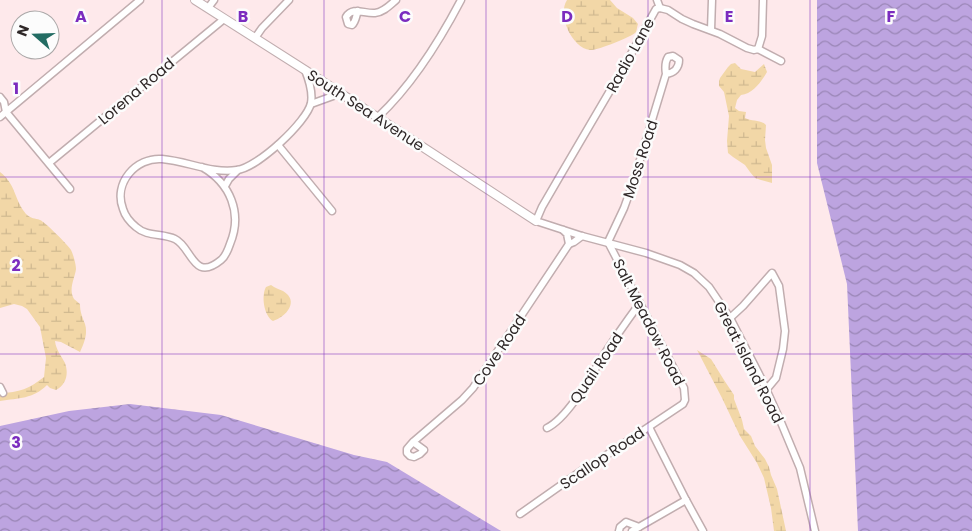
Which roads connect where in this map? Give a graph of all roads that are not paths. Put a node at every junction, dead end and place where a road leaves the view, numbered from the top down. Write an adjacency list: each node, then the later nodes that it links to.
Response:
1 (140, 0): 23 (street)
2 (195, 0): 10 (street, South Sea Avenue)
3 (214, 0): 10 (street)
4 (289, 0): 15 (street)
5 (396, 0): 12 (street)
6 (461, 0): 24 (street)
7 (657, 0): 11 (street)
8 (712, 0): 14 (street)
9 (763, 0): 16 (street)
10 (208, 8): 13 (street, South Sea Avenue)
11 (660, 8): 14 (street, Radio Lane); 32 (street, Radio Lane)
12 (358, 10)
13 (224, 19): 15 (street, South Sea Avenue); 26 (street, Lorena Road)
14 (711, 30): 16 (street, Radio Lane)
15 (255, 38): 18 (street, South Sea Avenue)
16 (758, 49): 17 (street, Radio Lane)
17 (782, 61)
18 (306, 70): 20 (street, South Sea Avenue); 22 (street)
19 (666, 74): 35 (street, Moss Road)
20 (339, 92): 22 (street); 24 (street, South Sea Avenue)
21 (0, 97): 23 (street)
22 (311, 104): 25 (street)
23 (3, 114): 26 (street)
24 (378, 117): 32 (street, South Sea Avenue)
25 (278, 145): 28 (street); 31 (street)
26 (49, 164): 30 (street)
27 (202, 167): 28 (street); 29 (street); 29 (street)
28 (238, 170): 29 (street)
29 (225, 186)
30 (70, 189)
31 (332, 211)
32 (536, 221): 33 (street, Great Island Road)
33 (563, 230): 34 (street, Great Island Road); 36 (street)
34 (582, 236): 35 (street, Great Island Road); 36 (street, Cove Road)
35 (608, 242): 37 (street, Salt Meadow Road); 38 (street, Great Island Road)
36 (569, 244): 43 (street, Cove Road)
37 (640, 303): 40 (street, Salt Meadow Road); 42 (street, Quail Road)
38 (730, 318): 39 (street, Great Island Road); 39 (street)
39 (766, 390): 50 (street, Great Island Road)
40 (684, 403): 41 (street, Scallop Road)
41 (649, 427): 44 (street); 45 (street, Scallop Road)
42 (547, 428)
43 (413, 442)
44 (686, 500): 46 (street); 49 (street)
45 (520, 514)
46 (639, 527): 47 (street); 48 (street)
47 (619, 531)
48 (632, 531)
49 (703, 531)
50 (815, 531)

